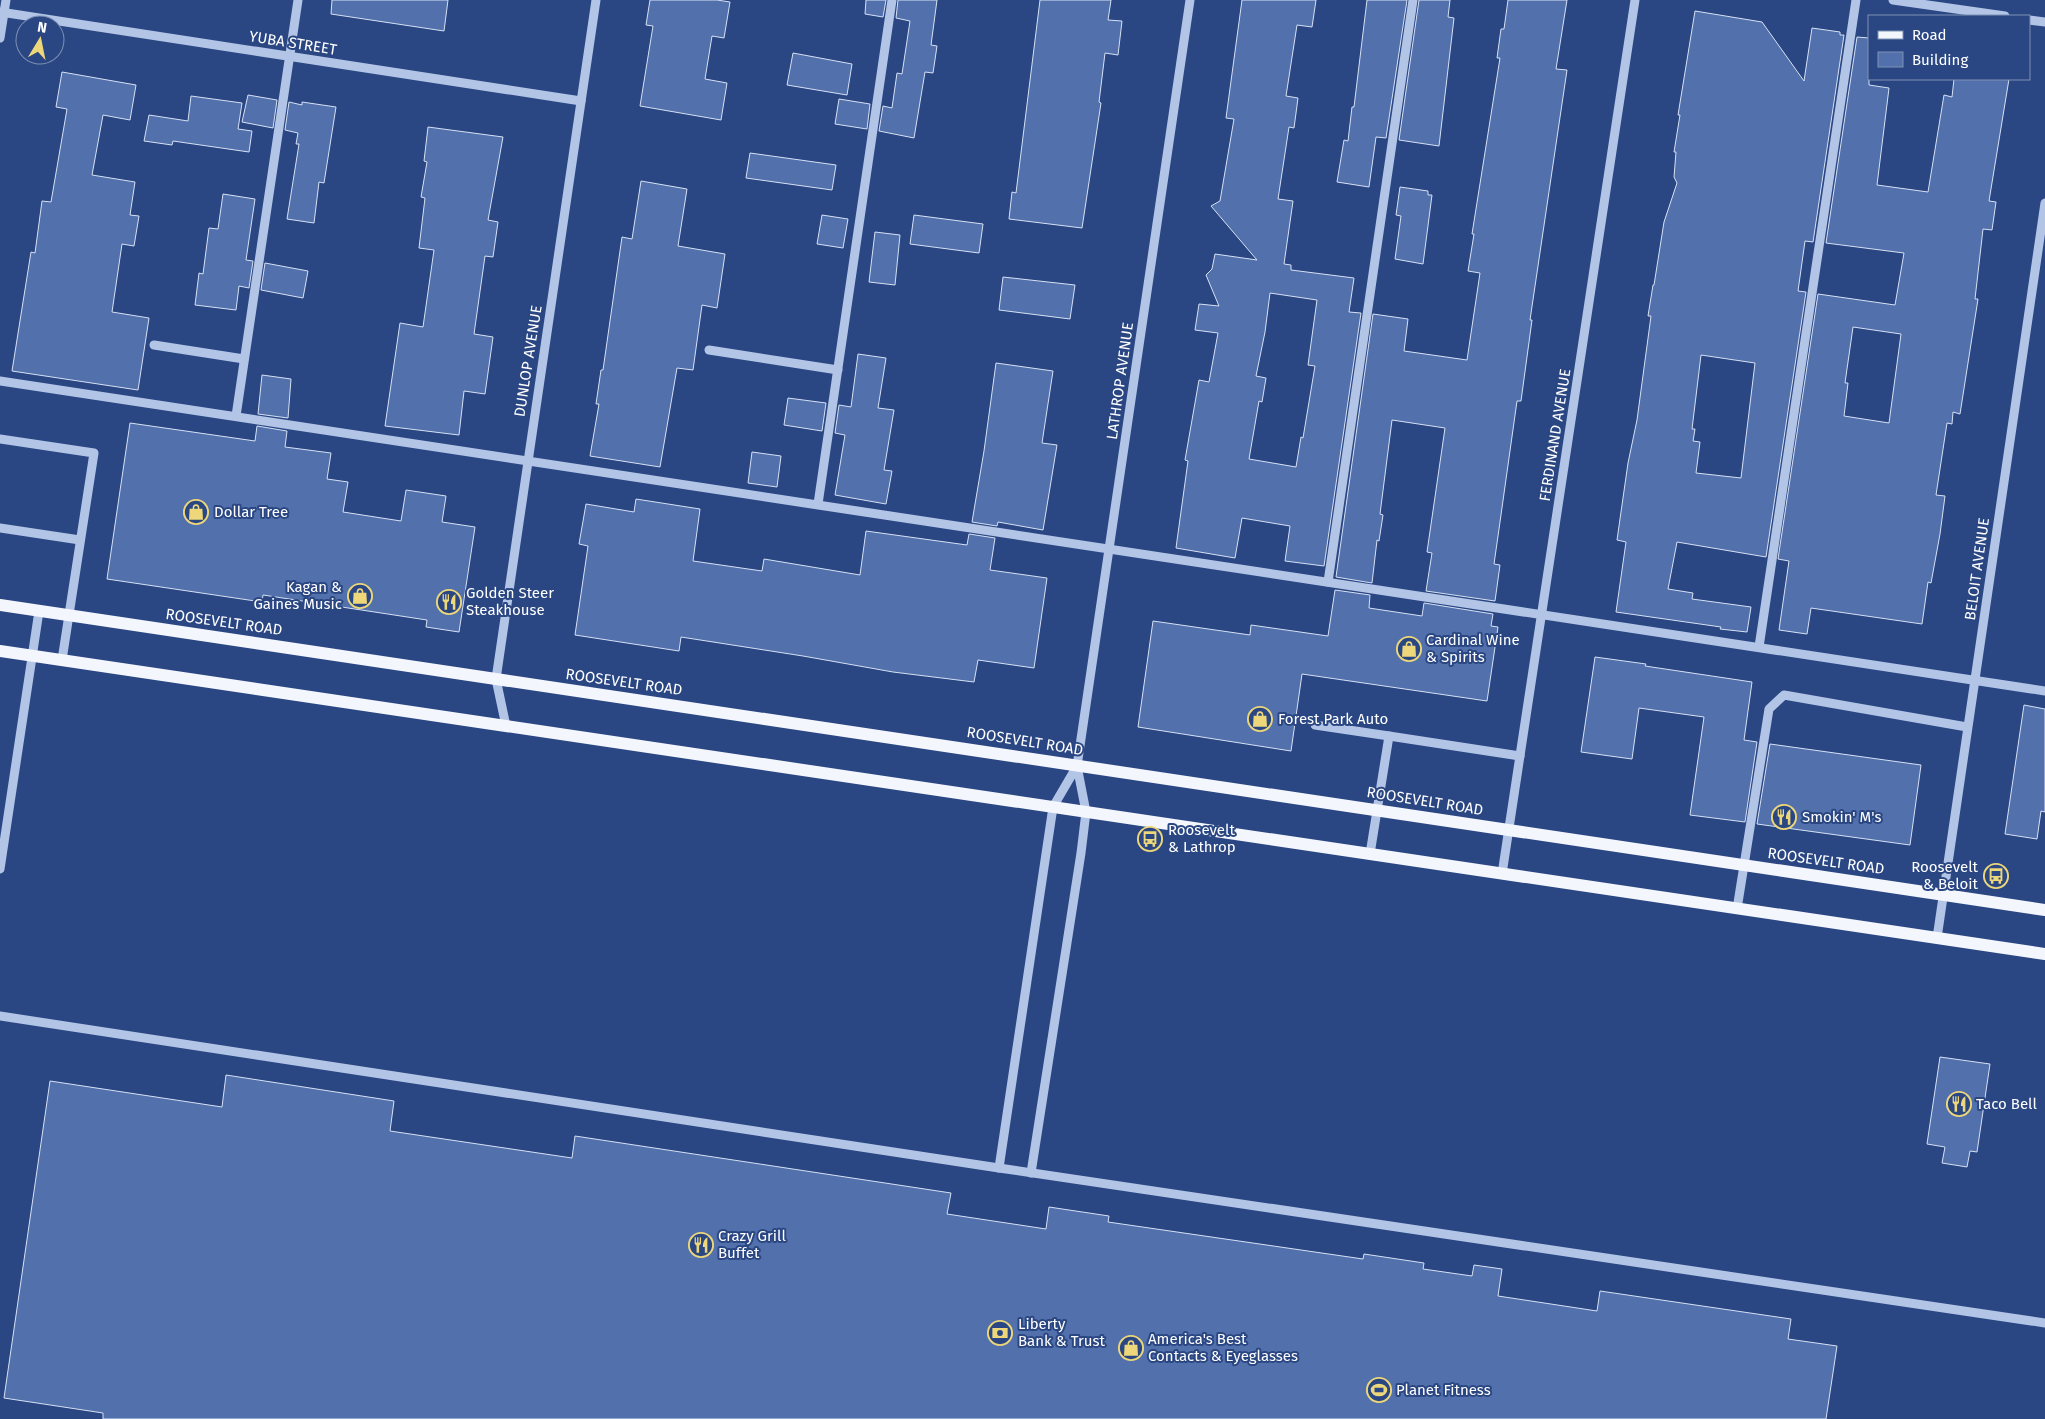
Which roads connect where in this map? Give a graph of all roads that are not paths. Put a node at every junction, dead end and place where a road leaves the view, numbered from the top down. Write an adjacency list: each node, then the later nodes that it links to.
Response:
1 (6, 0): 10 (street)
2 (298, 0): 15 (street)
3 (596, 0): 16 (street, DUNLOP AVENUE)
4 (892, 0): 21 (street)
5 (1190, 0): 29 (street, LATHROP AVENUE)
6 (1413, 0): 30 (street)
7 (1635, 0): 33 (street, FERDINAND AVENUE)
8 (1856, 0): 35 (street)
9 (1893, 0): 11 (street)
10 (2, 12): 14 (street); 15 (street, YUBA STREET)
11 (1997, 15)
12 (2030, 20): 13 (street)
13 (2045, 22)
14 (0, 38)
15 (290, 56): 16 (street, YUBA STREET); 20 (street)
16 (581, 101): 25 (street, DUNLOP AVENUE)
17 (2045, 203): 40 (street, BELOIT AVENUE)
18 (154, 345): 20 (street)
19 (708, 350): 21 (street)
20 (244, 359): 23 (street)
21 (838, 370): 26 (street)
22 (0, 380): 23 (street)
23 (236, 416): 25 (street)
24 (0, 439): 28 (street)
25 (527, 460): 26 (street); 39 (street, DUNLOP AVENUE)
26 (818, 504): 29 (street)
27 (0, 528): 28 (street)
28 (80, 540): 34 (street)
29 (1109, 549): 30 (street); 47 (street, LATHROP AVENUE)
30 (1328, 582): 33 (street)
31 (0, 605): 32 (main road, ROOSEVELT ROAD)
32 (39, 611): 34 (main road, ROOSEVELT ROAD); 37 (street)
33 (1541, 614): 35 (street); 46 (street, FERDINAND AVENUE)
34 (69, 615): 38 (street); 39 (main road, ROOSEVELT ROAD)
35 (1759, 647): 40 (street)
36 (0, 651): 37 (main road)
37 (32, 656): 38 (main road); 54 (street)
38 (62, 660): 43 (main road)
39 (496, 679): 43 (street, DUNLOP AVENUE); 47 (main road, ROOSEVELT ROAD)
40 (1974, 680): 41 (street); 44 (street, BELOIT AVENUE)
41 (2045, 691)
42 (1315, 725): 45 (street)
43 (506, 726): 48 (main road)
44 (1967, 727): 53 (street); 56 (street, BELOIT AVENUE)
45 (1389, 736): 46 (street); 49 (street)
46 (1520, 756): 51 (street, FERDINAND AVENUE)
47 (1077, 766): 48 (street); 49 (main road, ROOSEVELT ROAD); 50 (street)
48 (1053, 807): 50 (main road); 62 (street)
49 (1377, 810): 51 (main road, ROOSEVELT ROAD); 52 (street)
50 (1086, 812): 52 (main road); 63 (street)
51 (1508, 830): 53 (main road, ROOSEVELT ROAD); 55 (street, FERDINAND AVENUE)
52 (1370, 854): 55 (main road)
53 (1744, 865): 56 (main road, ROOSEVELT ROAD); 57 (street)
54 (0, 869)
55 (1502, 874): 57 (main road)
56 (1943, 895): 58 (main road, ROOSEVELT ROAD); 59 (street, BELOIT AVENUE)
57 (1737, 909): 59 (main road)
58 (2045, 910)
59 (1937, 938): 60 (main road)
60 (2045, 954)
61 (0, 1016): 62 (street)
62 (998, 1168): 63 (street)
63 (1031, 1173): 64 (street)
64 (2045, 1323)

